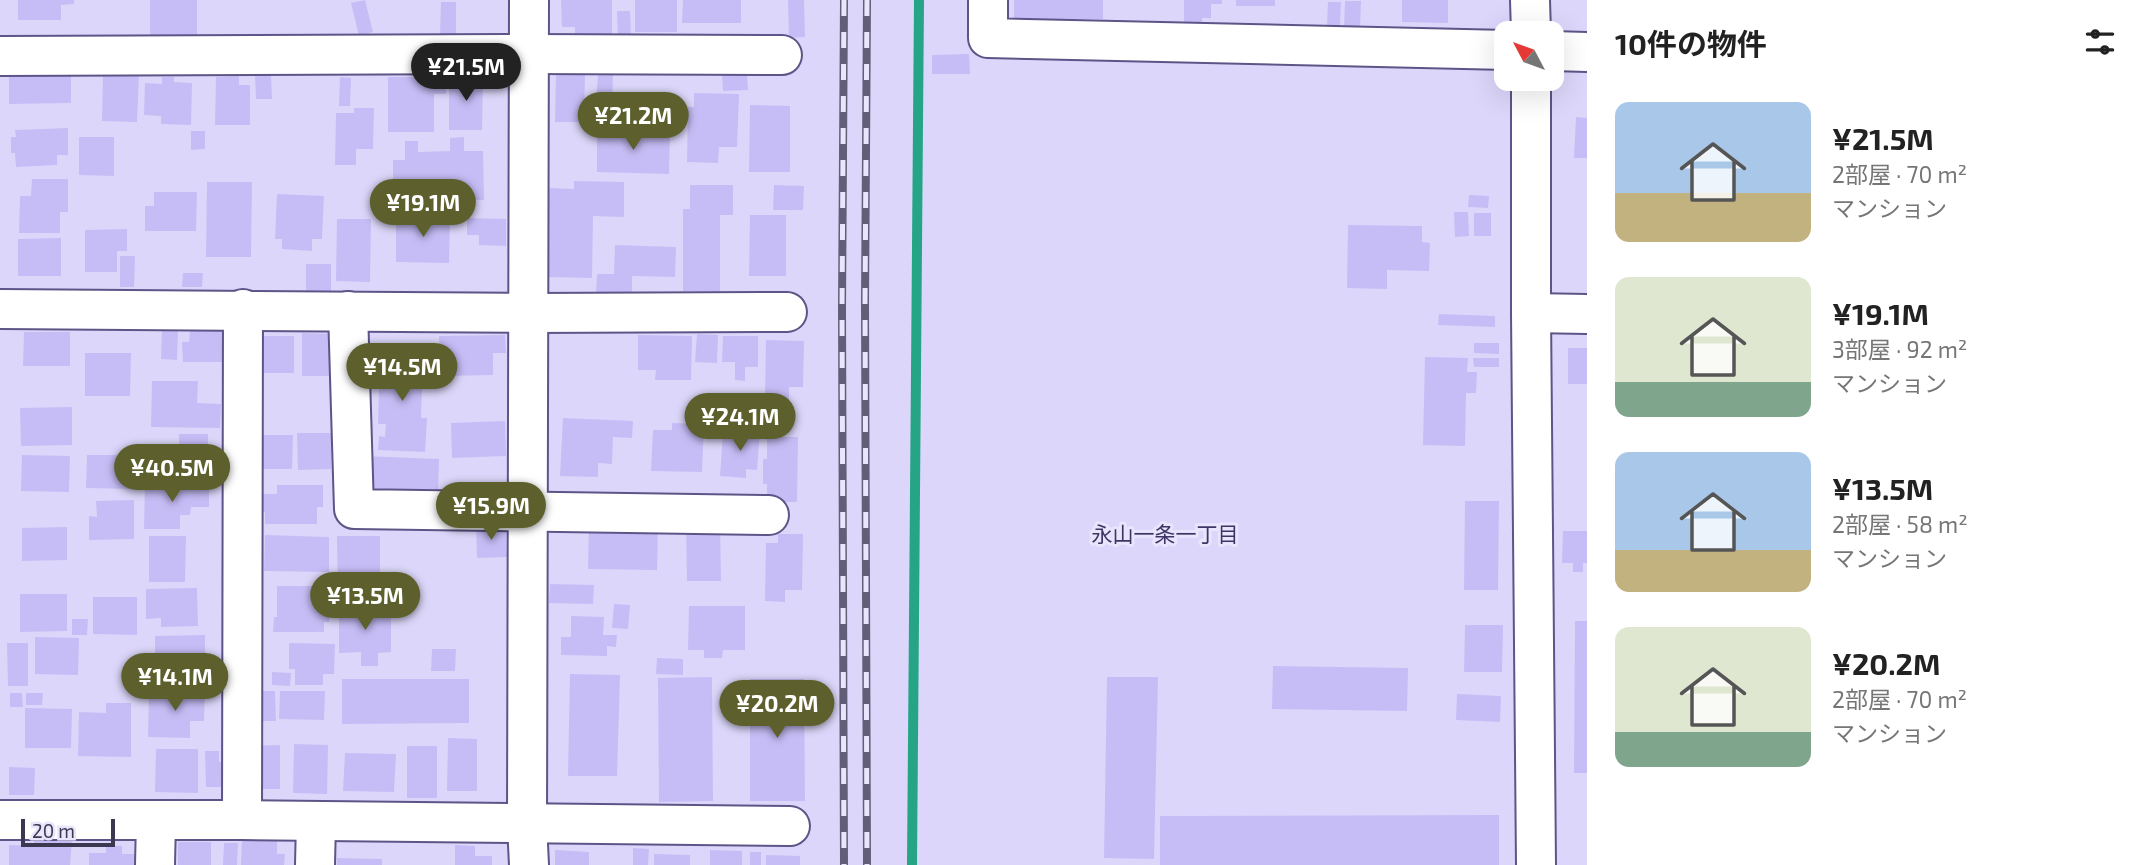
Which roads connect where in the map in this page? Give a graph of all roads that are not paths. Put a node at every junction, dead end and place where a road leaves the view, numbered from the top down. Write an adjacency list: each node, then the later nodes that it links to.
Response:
1 (529, 0): 8 (street)
2 (988, 0): 5 (street)
3 (1530, 0): 4 (street)
4 (1531, 21)
5 (1494, 50)
6 (1564, 51): 7 (street)
7 (1587, 52)
8 (529, 54): 9 (street); 10 (street); 16 (street)
9 (782, 55)
10 (0, 56)
11 (1531, 91): 17 (street)
12 (0, 309): 13 (street)
13 (243, 309): 14 (street); 22 (street)
14 (348, 310): 16 (street); 19 (street)
15 (787, 312): 16 (street)
16 (530, 313): 19 (street)
17 (1531, 313): 18 (street); 30 (street)
18 (1587, 314)
19 (528, 512): 20 (street); 25 (street)
20 (769, 515)
21 (0, 820): 23 (street)
22 (242, 820): 23 (street); 24 (street)
23 (156, 821): 27 (street)
24 (316, 822): 25 (street); 28 (street)
25 (527, 824): 26 (street); 29 (street)
26 (790, 826)
27 (155, 865)
28 (315, 865)
29 (529, 865)
30 (1536, 865)

